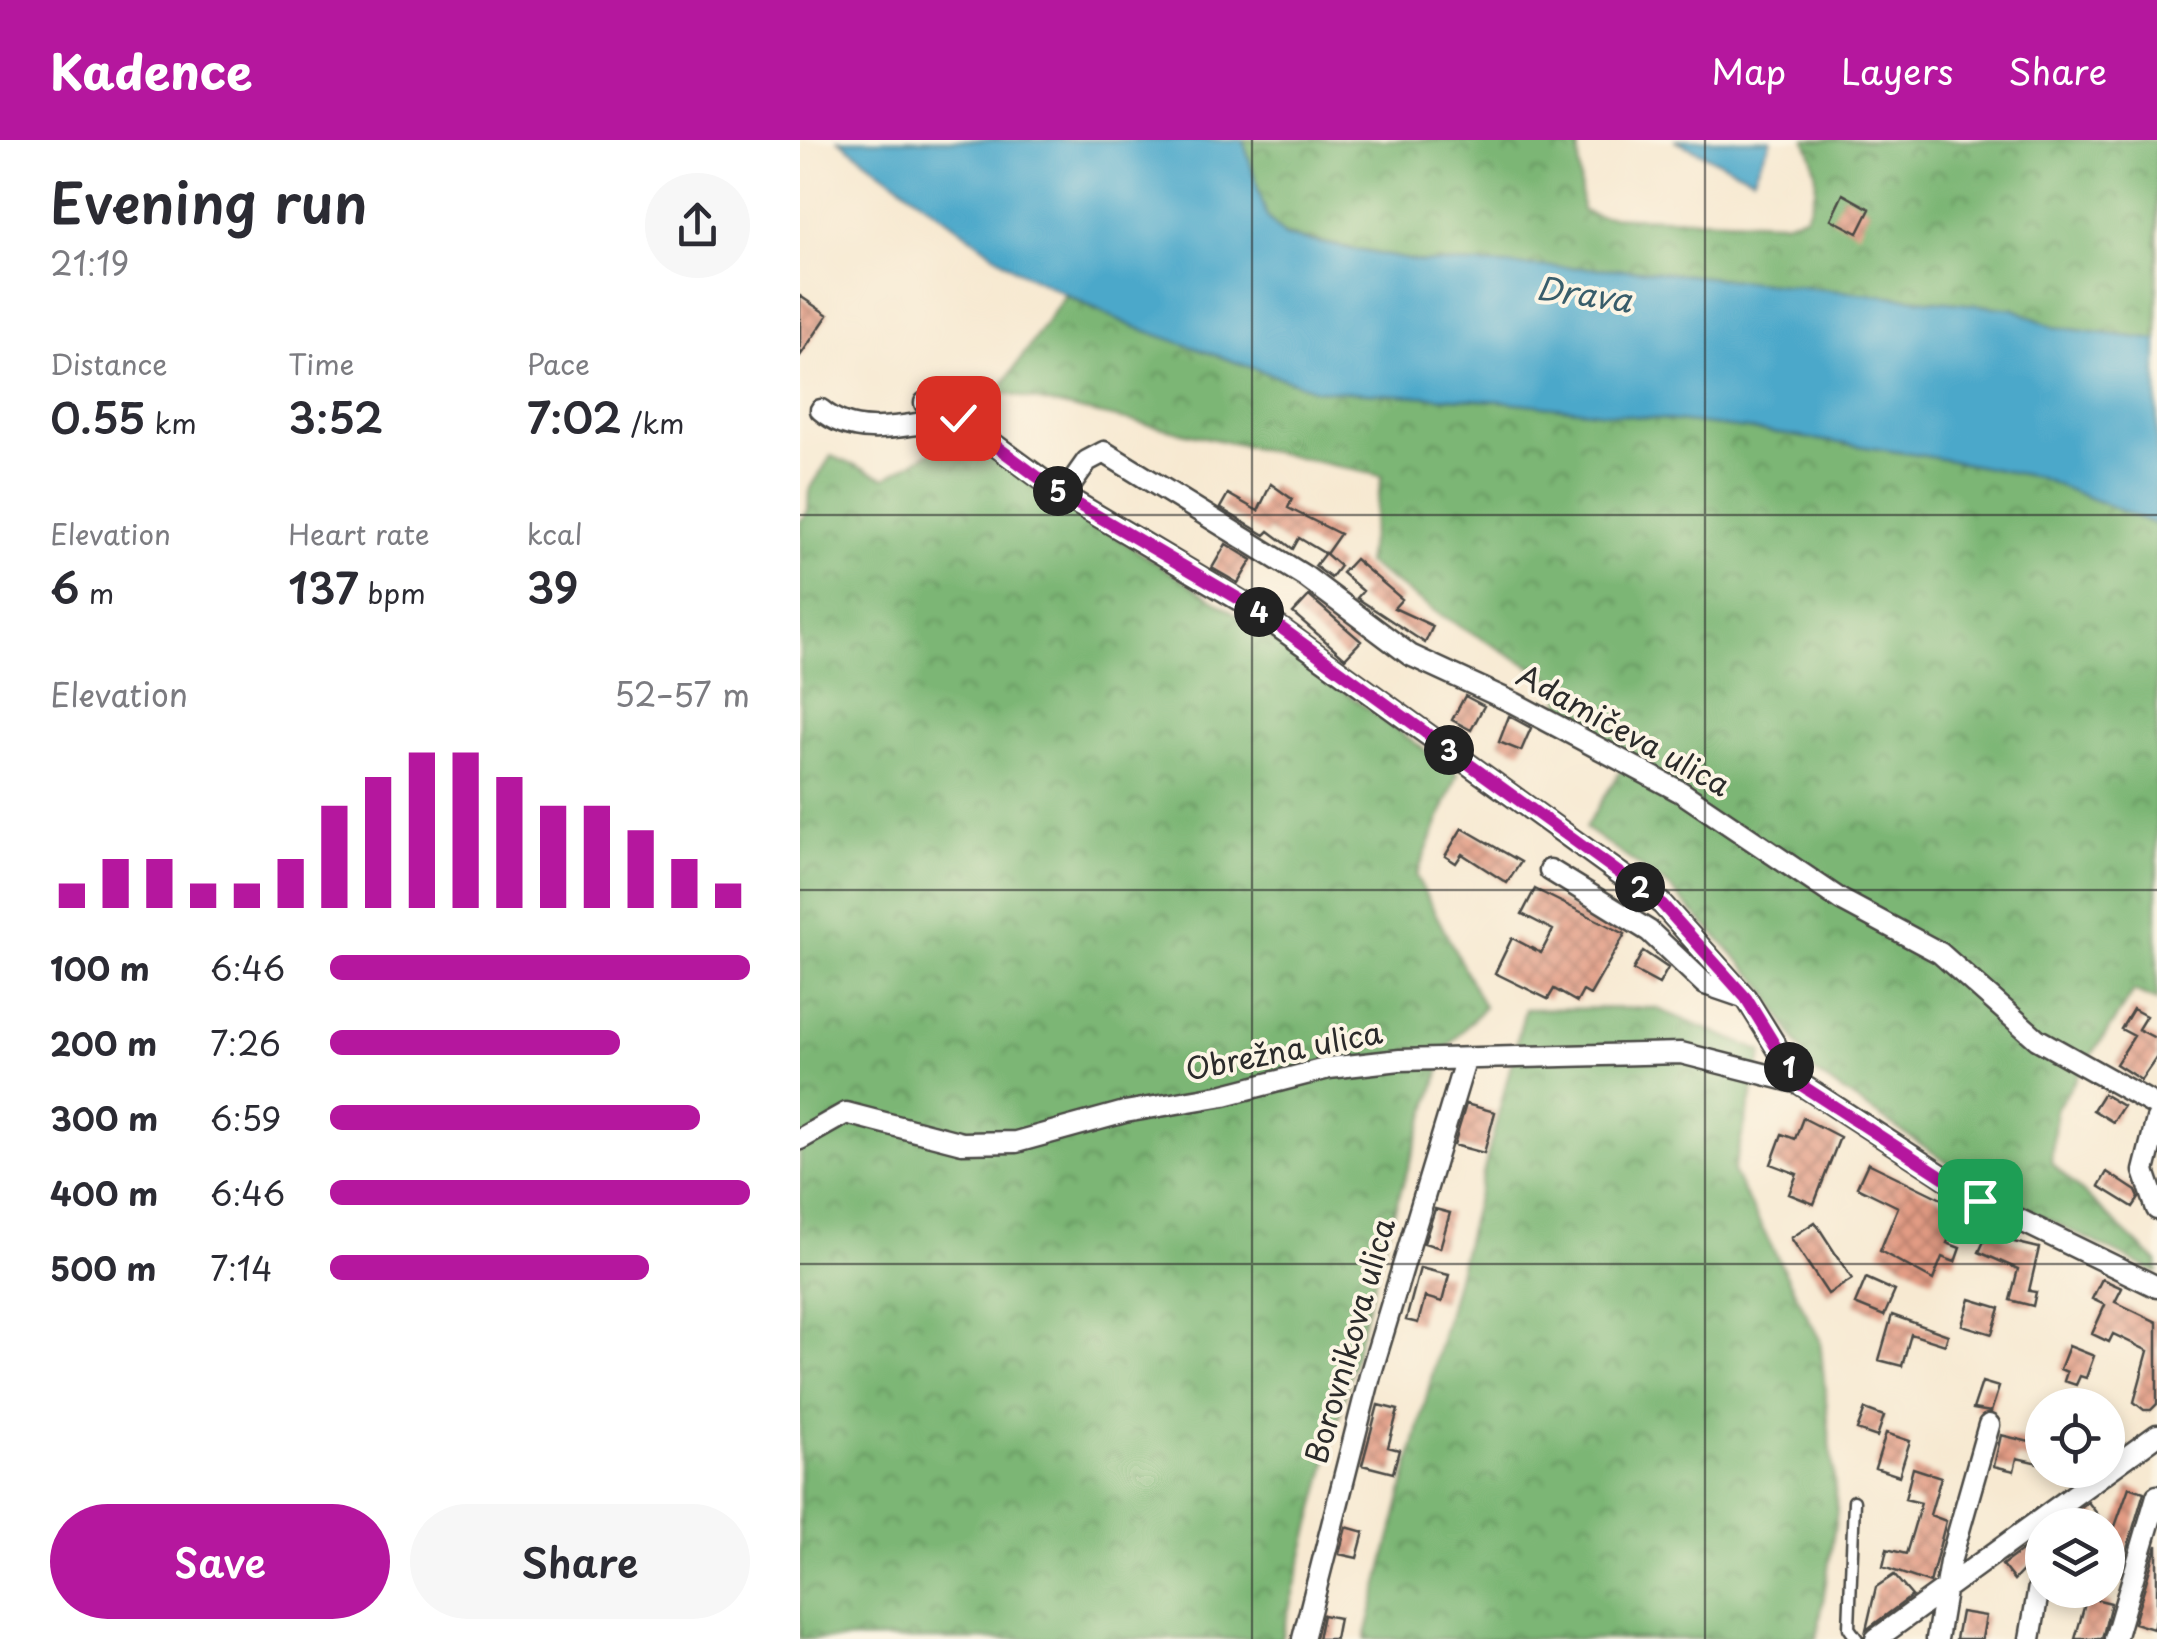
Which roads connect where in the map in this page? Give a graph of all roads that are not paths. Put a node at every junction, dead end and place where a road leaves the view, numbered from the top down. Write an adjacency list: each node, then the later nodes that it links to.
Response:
1 (925, 403): 3 (street, Obrežna ulica)
2 (821, 410): 3 (street)
3 (958, 418): 4 (street, Obrežna ulica)
4 (1062, 495): 6 (street, Obrežna ulica); 9 (street, Adamičeva ulica)
5 (1550, 870): 6 (street)
6 (1746, 998): 8 (street, Obrežna ulica)
7 (1465, 1061): 8 (street, Obrežna ulica); 11 (street, Obrežna ulica); 22 (street, Borovnikova ulica)
8 (1798, 1083): 13 (street, Obrežna ulica)
9 (2157, 1106)
10 (2157, 1118): 12 (street)
11 (800, 1139)
12 (2157, 1209)
13 (2157, 1288)
14 (1989, 1425): 20 (street)
15 (2157, 1435): 18 (street)
16 (2157, 1496): 27 (street)
17 (1854, 1502): 23 (lane)
18 (2064, 1508)
19 (2025, 1536): 20 (street)
20 (1944, 1593): 24 (street); 25 (street)
21 (2035, 1608): 26 (street)
22 (1303, 1639)
23 (1857, 1639)
24 (1876, 1639)
25 (1937, 1639)
26 (2030, 1639)
27 (2115, 1639)

